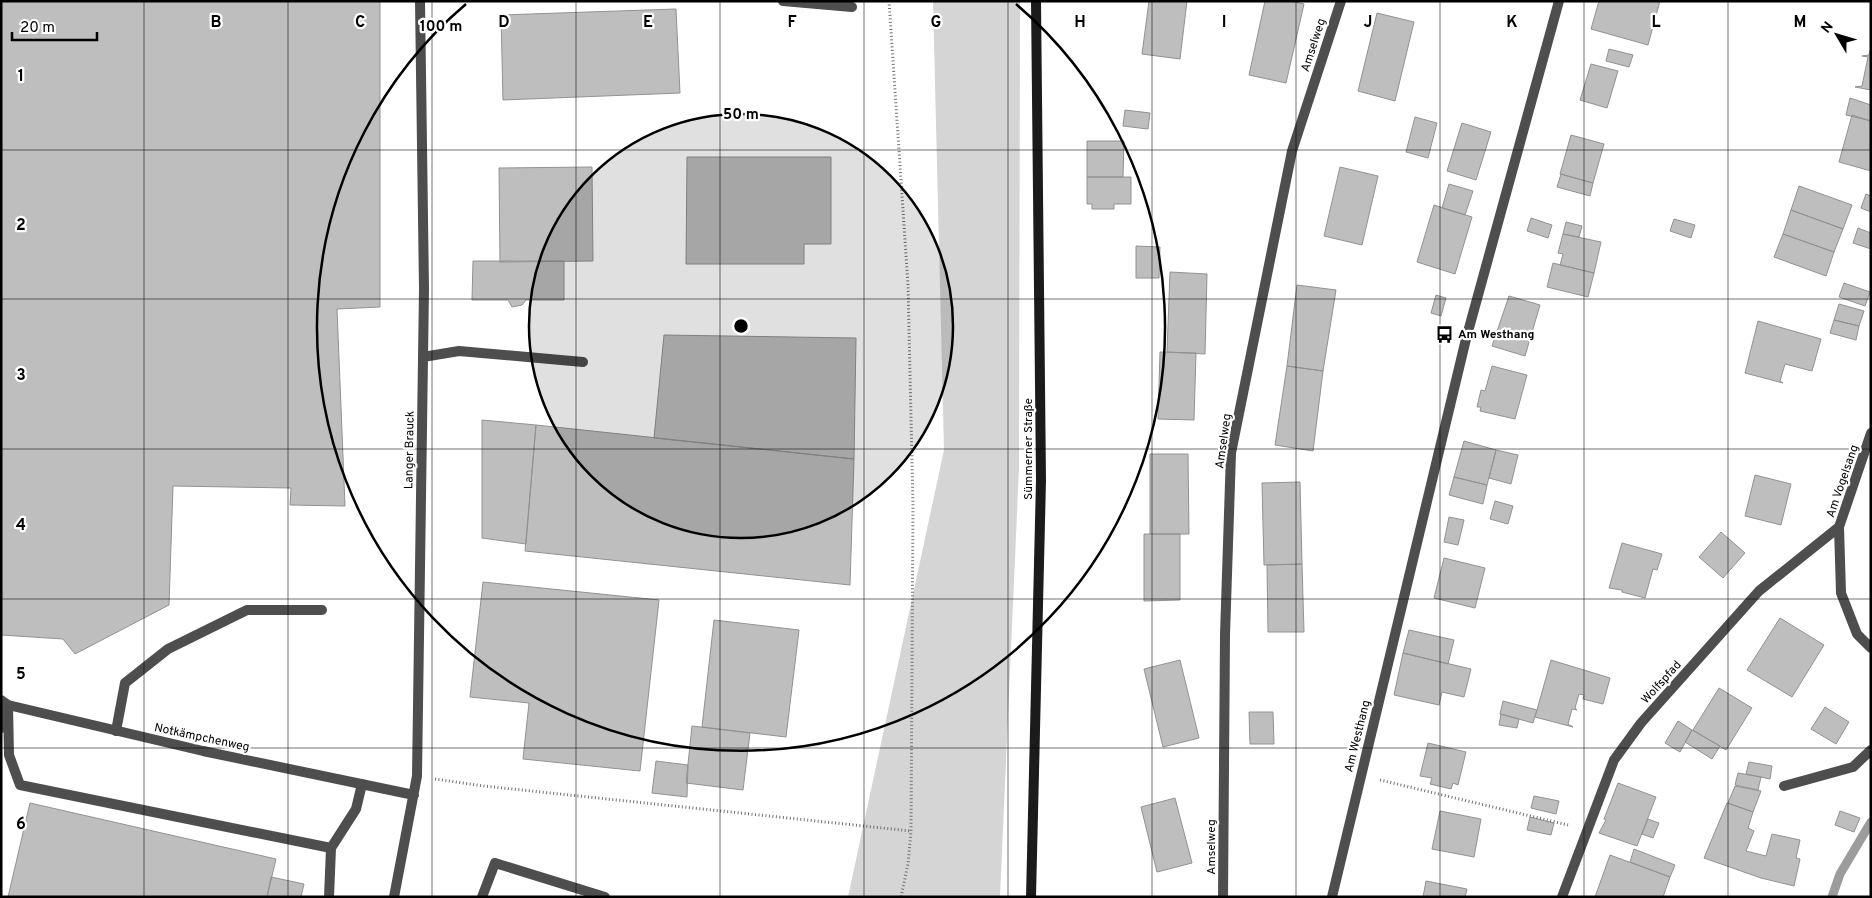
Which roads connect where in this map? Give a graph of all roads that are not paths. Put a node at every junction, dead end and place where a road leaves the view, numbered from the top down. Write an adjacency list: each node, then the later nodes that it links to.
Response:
1 (420, 1): 7 (street, Langer Brauck)
2 (782, 1): 6 (street)
3 (1036, 1): 25 (main road, Sümmerner Straße)
4 (1341, 1): 26 (street, Amselweg)
5 (1559, 1): 27 (street, Am Westhang)
6 (852, 7)
7 (423, 357): 8 (street); 19 (street, Langer Brauck)
8 (583, 362)
9 (1871, 433): 10 (street, Am Vogelsang)
10 (1839, 527): 12 (street, Am Vogelsang); 28 (street, Wolfspfad)
11 (322, 610): 15 (street)
12 (1871, 648)
13 (5, 703): 14 (street); 15 (street, Notkämpchenweg); 20 (street)
14 (1, 728)
15 (116, 731): 17 (street, Notkämpchenweg)
16 (1871, 750): 18 (street)
17 (362, 784): 19 (street, Notkämpchenweg); 20 (street)
18 (1784, 786)
19 (414, 795): 22 (street, Langer Brauck)
20 (331, 848): 21 (street)
21 (329, 897)
22 (394, 897)
23 (482, 897): 24 (street)
24 (606, 897)
25 (1031, 897)
26 (1223, 897)
27 (1332, 897)
28 (1562, 897)

